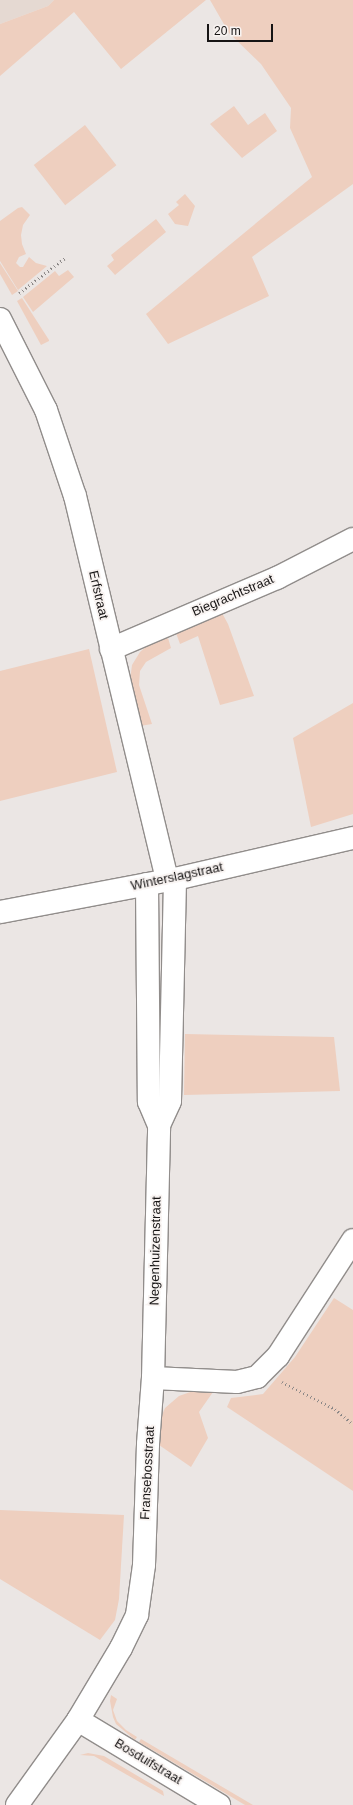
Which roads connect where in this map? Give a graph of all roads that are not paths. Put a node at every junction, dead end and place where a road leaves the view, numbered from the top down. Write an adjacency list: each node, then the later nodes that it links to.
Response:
1 (0, 319): 3 (street, Erfstraat)
2 (353, 539): 3 (street, Biegrachtstraat)
3 (111, 648): 5 (street, Erfstraat)
4 (353, 838): 5 (street, Winterslagstraat)
5 (163, 881): 6 (street, Winterslagstraat); 8 (street, Negenhuizenstraat)
6 (0, 912)
7 (353, 1240): 8 (street)
8 (153, 1378): 9 (street, Fransebosstraat)
9 (78, 1720): 10 (street, Fransebosstraat); 11 (street, Bosduifstraat)
10 (17, 1805)
11 (219, 1805)

